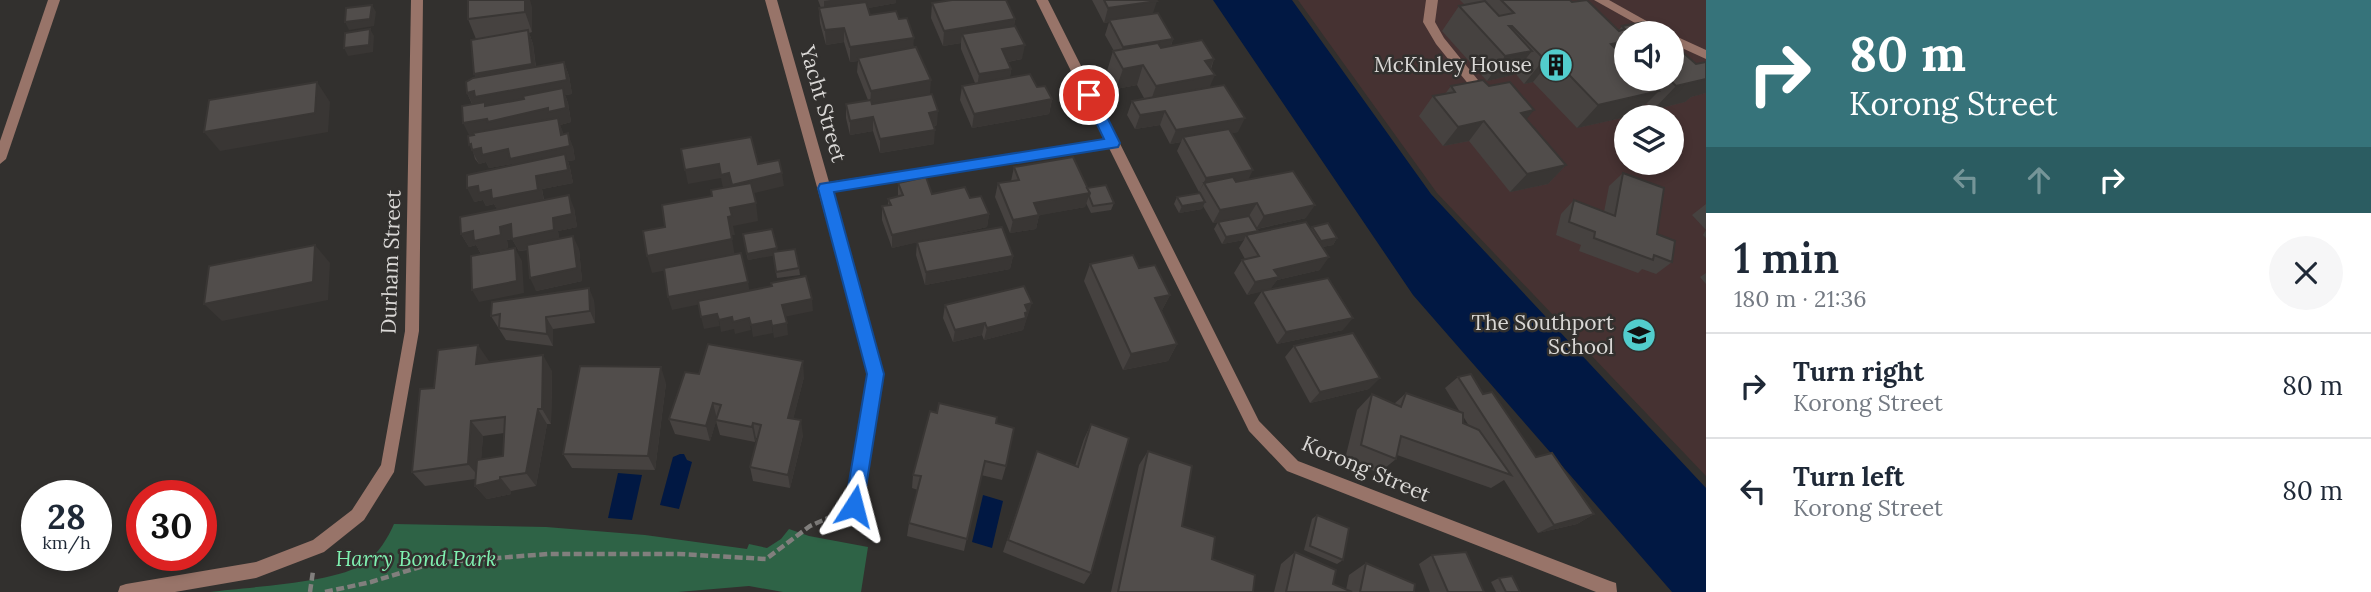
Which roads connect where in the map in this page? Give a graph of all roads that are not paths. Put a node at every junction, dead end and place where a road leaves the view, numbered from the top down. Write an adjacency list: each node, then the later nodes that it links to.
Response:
1 (54, 0): 12 (street)
2 (417, 0): 16 (street, Durham Street)
3 (771, 0): 13 (street, Yacht Street)
4 (1042, 0): 11 (street, Korong Street)
5 (1432, 0): 10 (street)
6 (1600, 0): 7 (street)
7 (1639, 21)
8 (1684, 44): 9 (street)
9 (1706, 55)
10 (1492, 85)
11 (1113, 143): 13 (street); 15 (street, Korong Street)
12 (0, 159)
13 (825, 188): 14 (street, Yacht Street)
14 (854, 506)
15 (1610, 589)
16 (126, 592)

